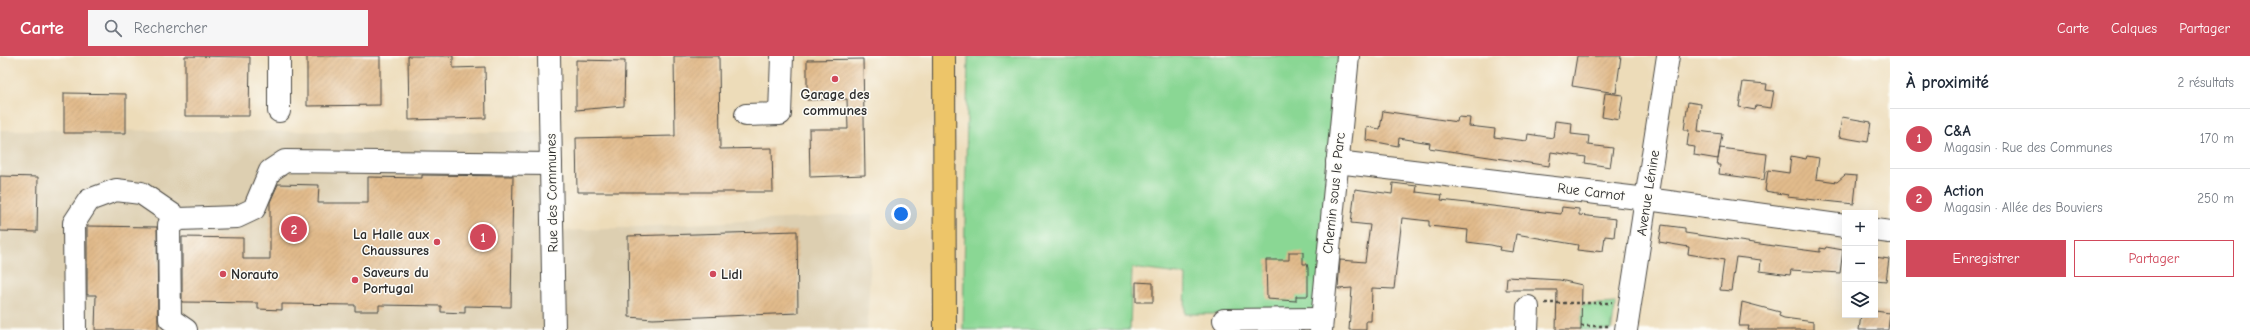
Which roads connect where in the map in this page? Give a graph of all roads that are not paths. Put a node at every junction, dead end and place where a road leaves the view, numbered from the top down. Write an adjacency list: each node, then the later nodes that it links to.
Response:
1 (279, 56): 7 (street)
2 (548, 56): 10 (street, Rue des Communes)
3 (782, 56): 8 (street)
4 (944, 56): 23 (main road)
5 (1348, 56): 9 (street, Chemin sous le Parc)
6 (1668, 56): 11 (street, Avenue Lénine)
7 (279, 111)
8 (746, 115)
9 (1337, 162): 11 (street, Rue Carnot); 18 (street, Chemin sous le Parc)
10 (551, 164): 12 (street); 22 (street, Rue des Communes)
11 (1647, 199): 13 (street, Rue Carnot); 20 (street, Avenue Lénine)
12 (180, 219): 19 (street); 21 (street)
13 (1842, 226)
14 (1878, 230): 15 (street)
15 (1890, 232)
16 (1528, 307): 24 (street)
17 (1224, 320): 18 (street)
18 (1321, 324)
19 (178, 325)
20 (1619, 328)
21 (75, 330)
22 (554, 330)
23 (945, 330)
24 (1527, 330)

